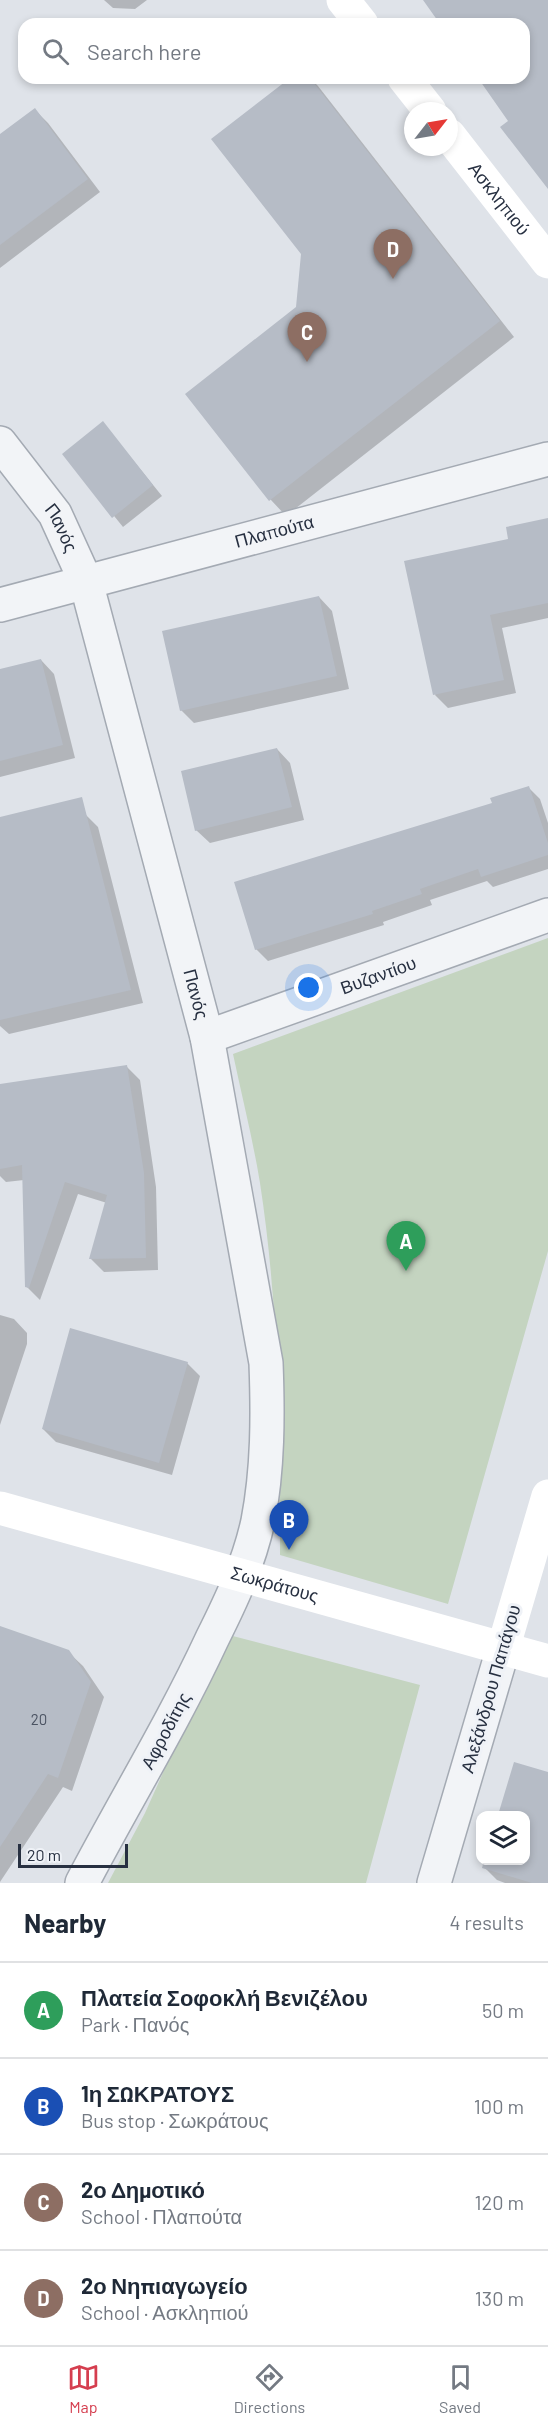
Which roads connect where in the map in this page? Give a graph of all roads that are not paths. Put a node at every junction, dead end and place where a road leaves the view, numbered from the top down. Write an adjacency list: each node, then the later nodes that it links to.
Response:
1 (343, 0): 2 (street)
2 (357, 18)
3 (409, 84): 4 (street)
4 (423, 102)
5 (458, 147): 6 (street, Ασκληπιού)
6 (548, 262)
7 (0, 443): 9 (street, Πανός)
8 (548, 459): 9 (street, Πλαπούτα)
9 (86, 582): 10 (street, Πλαπούτα); 12 (street, Πανός)
10 (0, 605)
11 (548, 915): 12 (street, Βυζαντίου)
12 (207, 1037): 15 (street, Πανός)
13 (548, 1496): 16 (street, Αλεξάνδρου Παπάγου)
14 (0, 1508): 15 (street, Σωκράτους)
15 (242, 1576): 16 (street, Σωκράτους); 18 (street, Αφροδίτης)
16 (503, 1648): 17 (street, Σωκράτους); 19 (street, Αλεξάνδρου Παπάγου)
17 (548, 1661)
18 (82, 1883)
19 (434, 1883)

